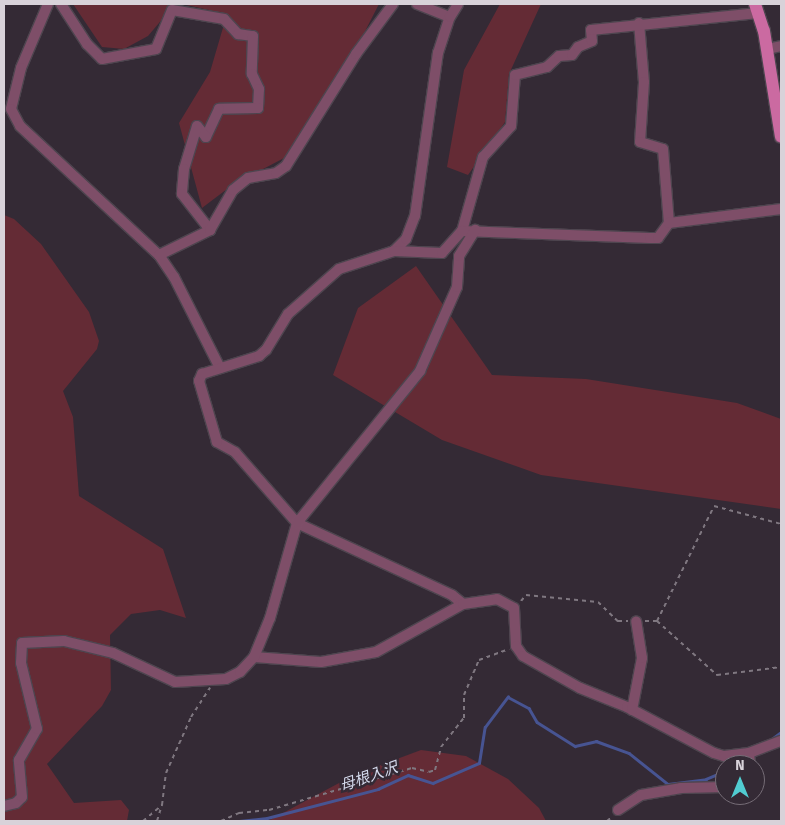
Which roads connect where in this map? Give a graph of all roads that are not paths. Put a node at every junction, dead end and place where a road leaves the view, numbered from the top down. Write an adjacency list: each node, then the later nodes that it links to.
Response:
1 (48, 4): 18 (street)
2 (61, 4): 14 (street)
3 (394, 4): 14 (street)
4 (417, 4): 7 (street)
5 (458, 4): 7 (street)
6 (757, 8): 8 (street); 10 (main road)
7 (450, 17): 17 (street)
8 (639, 23): 13 (street); 16 (street)
9 (781, 46): 10 (street)
10 (768, 49): 11 (main road)
11 (781, 137)
12 (781, 209): 13 (street)
13 (670, 223): 15 (street)
14 (210, 230): 18 (street)
15 (475, 230): 16 (street); 20 (street)
16 (462, 231): 17 (street)
17 (394, 251): 19 (street)
18 (159, 256): 19 (street)
19 (220, 368): 20 (street)
20 (297, 523): 21 (street); 23 (street)
21 (462, 604): 23 (street); 24 (street)
22 (636, 622): 24 (street)
23 (254, 657): 28 (street)
24 (632, 710): 26 (street)
25 (781, 740): 26 (street)
26 (749, 753)
27 (715, 786): 29 (street)
28 (4, 806)
29 (618, 810)

